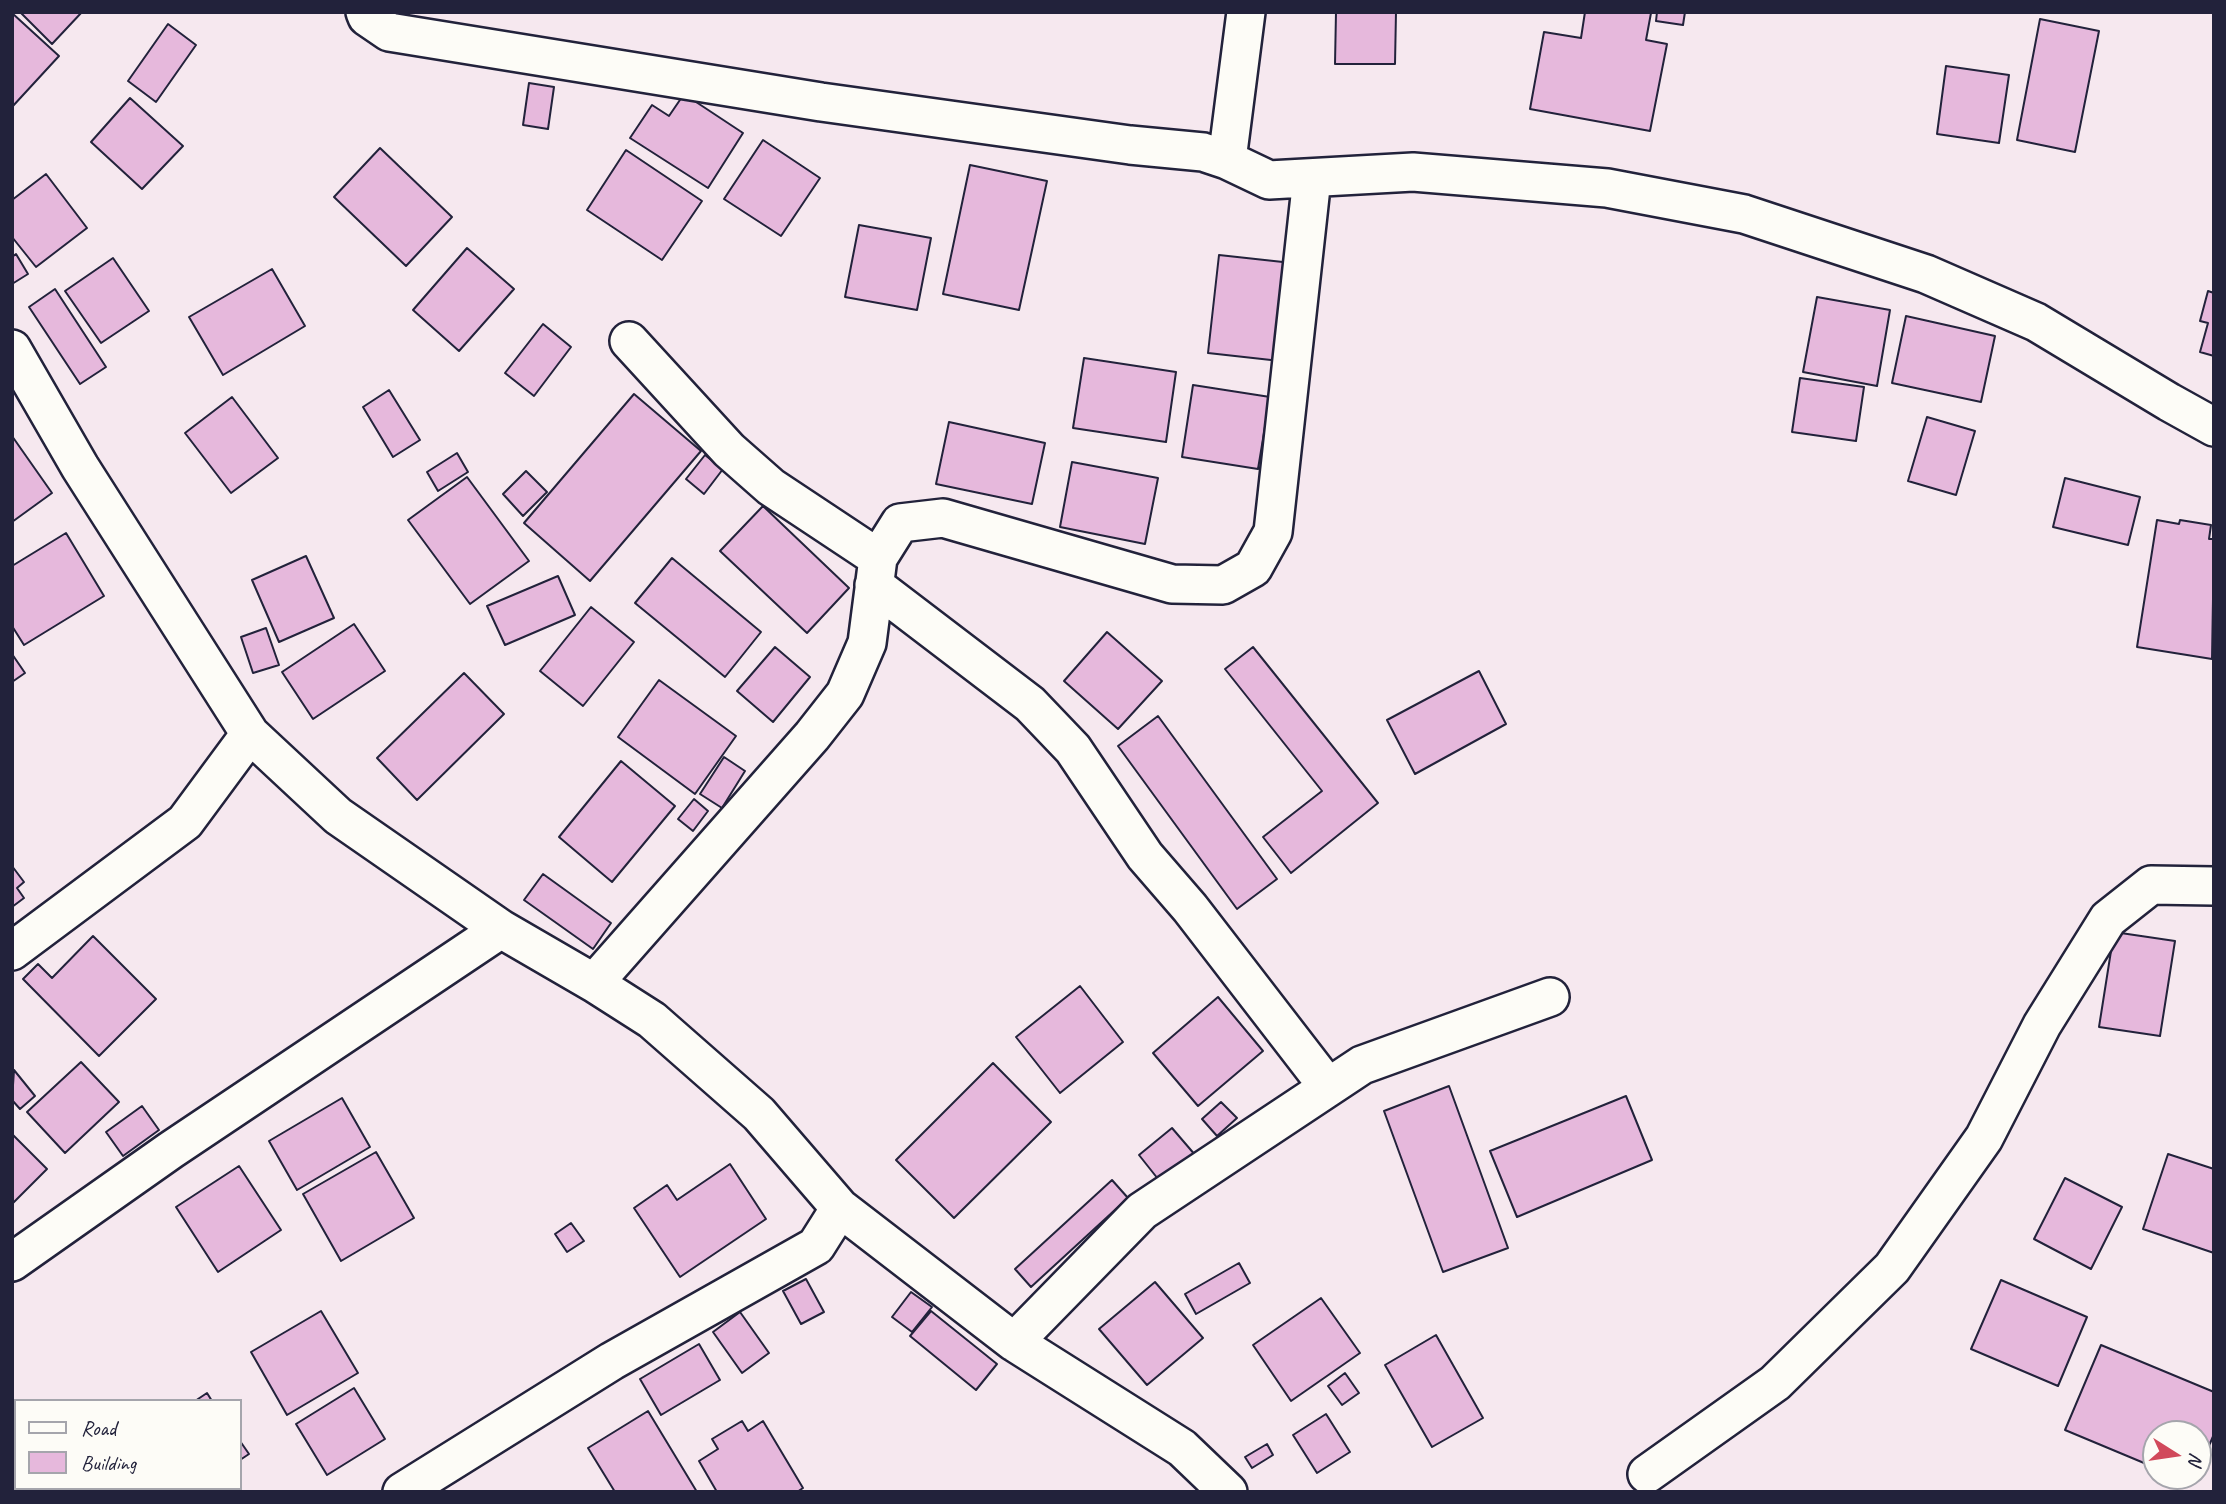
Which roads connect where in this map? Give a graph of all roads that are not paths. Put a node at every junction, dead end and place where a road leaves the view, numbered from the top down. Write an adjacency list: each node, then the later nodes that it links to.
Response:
1 (365, 12): 3 (street)
2 (1246, 12): 3 (street)
3 (1227, 160): 4 (street)
4 (1312, 178): 7 (street); 8 (street)
5 (629, 341): 8 (street)
6 (12, 349): 9 (street)
7 (2214, 427)
8 (876, 572): 13 (street); 15 (street)
9 (250, 734): 11 (street); 12 (street)
10 (2214, 886): 19 (street)
11 (501, 929): 13 (street); 17 (street)
12 (12, 951)
13 (594, 983): 16 (street)
14 (1550, 997): 15 (street)
15 (1328, 1087): 18 (street)
16 (840, 1208): 18 (street); 20 (street)
17 (12, 1262)
18 (1014, 1342): 21 (street)
19 (1647, 1474)
20 (402, 1492)
21 (1228, 1492)

